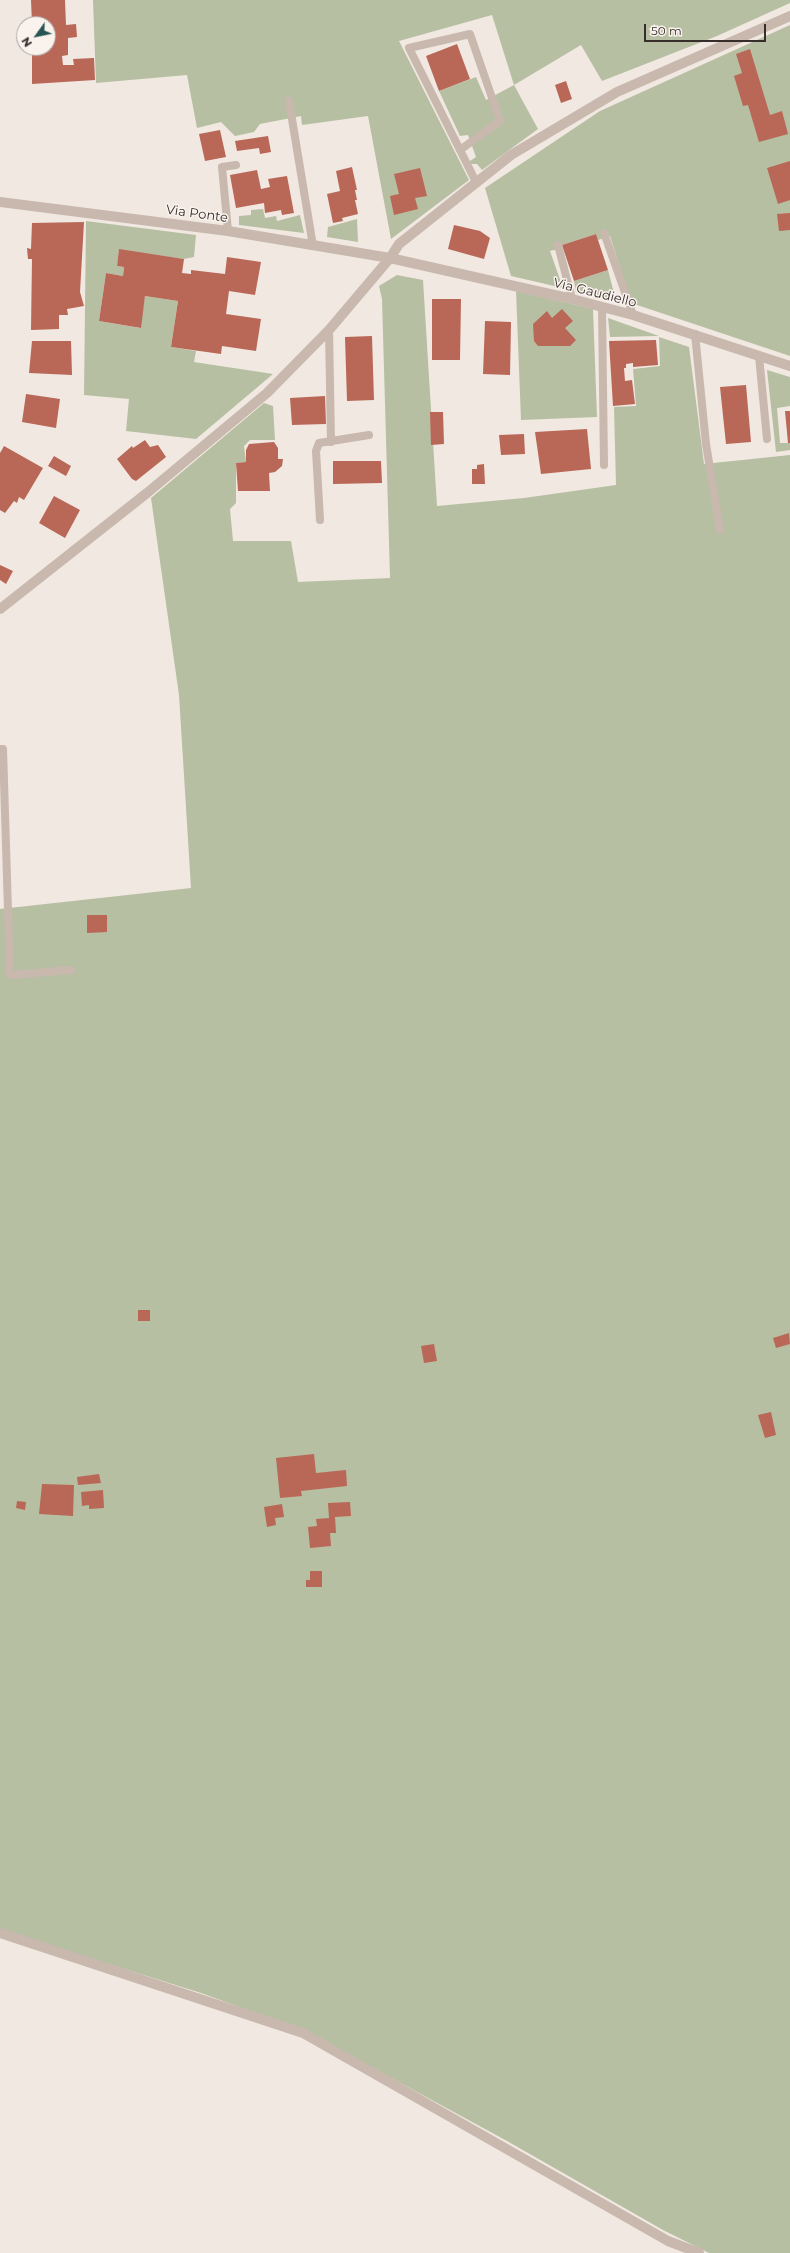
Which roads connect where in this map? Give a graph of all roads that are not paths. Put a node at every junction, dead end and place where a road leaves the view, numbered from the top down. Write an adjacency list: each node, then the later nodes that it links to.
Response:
1 (790, 16): 5 (street)
2 (289, 101): 10 (lane)
3 (460, 150): 3 (lane); 5 (lane)
4 (236, 165): 7 (lane)
5 (476, 182): 11 (street)
6 (0, 202): 7 (street, Via Ponte)
7 (228, 231): 10 (street, Via Ponte)
8 (604, 233): 14 (lane)
9 (558, 245): 12 (lane)
10 (313, 246): 11 (street, Via Ponte)
11 (390, 258): 12 (street, Via Gaudiello); 15 (street)
12 (572, 299): 13 (street, Via Gaudiello)
13 (602, 307): 14 (street, Via Gaudiello); 22 (lane)
14 (633, 316): 16 (street, Via Gaudiello)
15 (329, 330): 21 (lane); 25 (street)
16 (695, 334): 17 (street, Via Gaudiello); 24 (lane)
17 (759, 356): 18 (street, Via Gaudiello); 20 (lane)
18 (790, 366)
19 (369, 435): 21 (lane)
20 (767, 439)
21 (331, 442): 23 (lane)
22 (604, 465)
23 (320, 520)
24 (720, 530)
25 (0, 609)
26 (0, 749): 27 (lane)
27 (71, 970)
28 (0, 1933): 29 (street)
29 (699, 2253)

